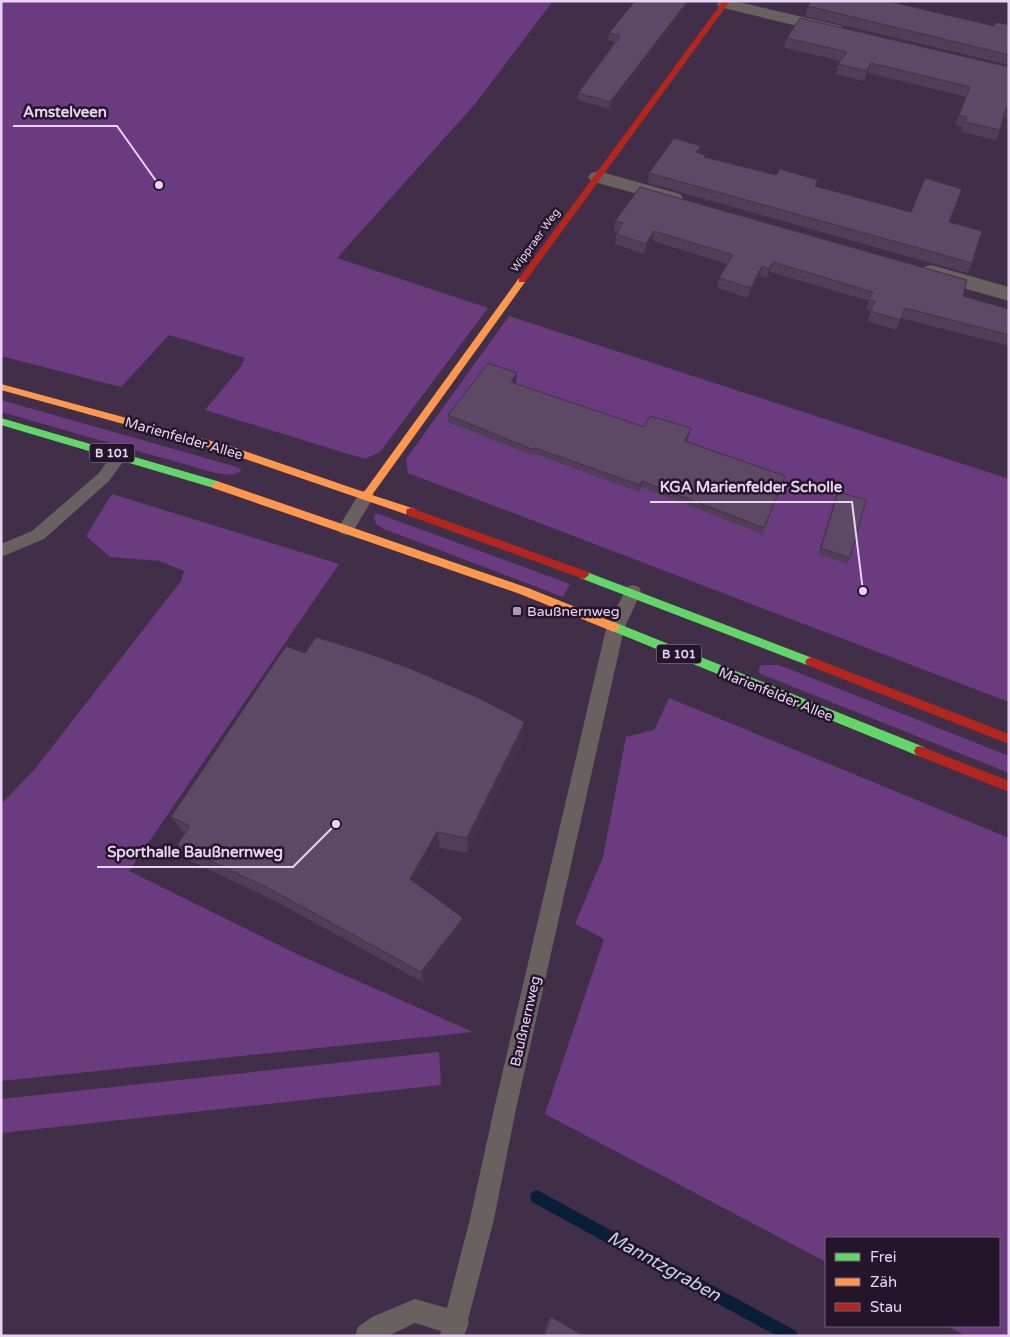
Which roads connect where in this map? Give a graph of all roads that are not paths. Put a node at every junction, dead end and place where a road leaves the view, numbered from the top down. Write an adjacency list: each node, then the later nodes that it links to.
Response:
1 (726, 3): 2 (street); 3 (main road, Wippraer Weg)
2 (846, 32)
3 (598, 177): 4 (street); 10 (main road, Wippraer Weg)
4 (693, 204)
5 (913, 267): 6 (street)
6 (1009, 294)
7 (1, 387): 10 (main road, Marienfelder Allee / B 101)
8 (1, 422): 9 (main road, Marienfelder Allee / B 101)
9 (120, 456): 11 (main road, Marienfelder Allee / B 101); 12 (lane)
10 (366, 496): 11 (lane); 13 (main road, Marienfelder Allee / B 101)
11 (346, 529): 14 (main road, Marienfelder Allee / B 101)
12 (1, 551)
13 (633, 592): 14 (lane, Baußnernweg); 15 (main road, Marienfelder Allee / B 101)
14 (615, 629): 16 (main road, Marienfelder Allee / B 101); 17 (lane, Baußnernweg)
15 (1009, 739)
16 (1009, 787)
17 (455, 1329): 18 (lane)
18 (367, 1336)

